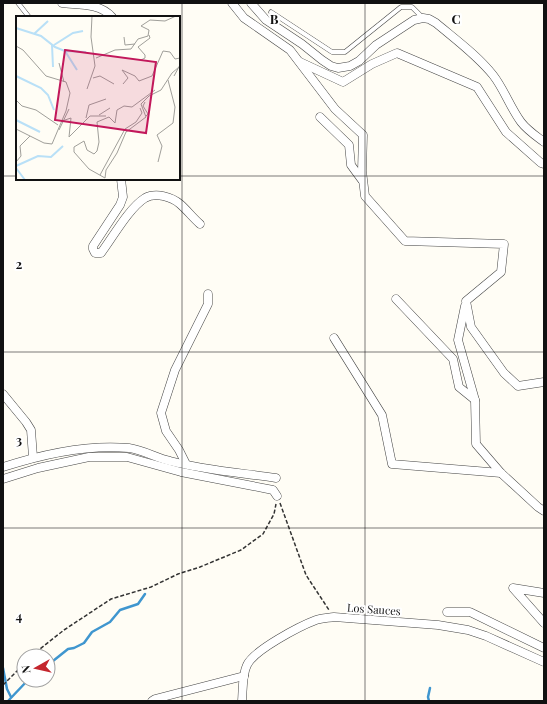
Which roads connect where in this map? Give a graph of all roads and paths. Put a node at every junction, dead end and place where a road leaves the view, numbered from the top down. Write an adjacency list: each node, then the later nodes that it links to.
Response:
1 (18, 3): 6 (lane)
2 (62, 3): 7 (street)
3 (232, 3): 9 (street)
4 (251, 3): 8 (street)
5 (271, 12): 8 (lane)
6 (28, 16)
7 (111, 16)
8 (423, 18): 11 (street)
9 (298, 61): 12 (street); 14 (street)
10 (320, 117): 14 (street)
11 (544, 142)
12 (544, 164)
13 (120, 180): 15 (street)
14 (363, 182): 18 (street)
15 (200, 224)
16 (208, 294): 24 (street)
17 (396, 300): 22 (street)
18 (466, 301): 20 (street); 22 (street)
19 (334, 338): 26 (street)
20 (544, 382)
21 (3, 394): 23 (street)
22 (475, 400): 26 (street)
23 (33, 457): 24 (street); 25 (street)
24 (186, 464): 27 (street)
25 (3, 467)
26 (501, 473): 30 (street)
27 (276, 478)
28 (3, 479): 29 (street)
29 (277, 496): 33 (path); 35 (path)
30 (544, 511)
31 (544, 593): 34 (street)
32 (447, 612): 36 (street)
33 (334, 617): 37 (street, Los Sauces); 39 (street, Los Sauces)
34 (544, 623)
35 (41, 648)
36 (544, 648)
37 (544, 662)
38 (16, 672): 40 (path)
39 (244, 676): 41 (street); 42 (street, Los Sauces)
40 (3, 685)
41 (152, 701)
42 (242, 701)

